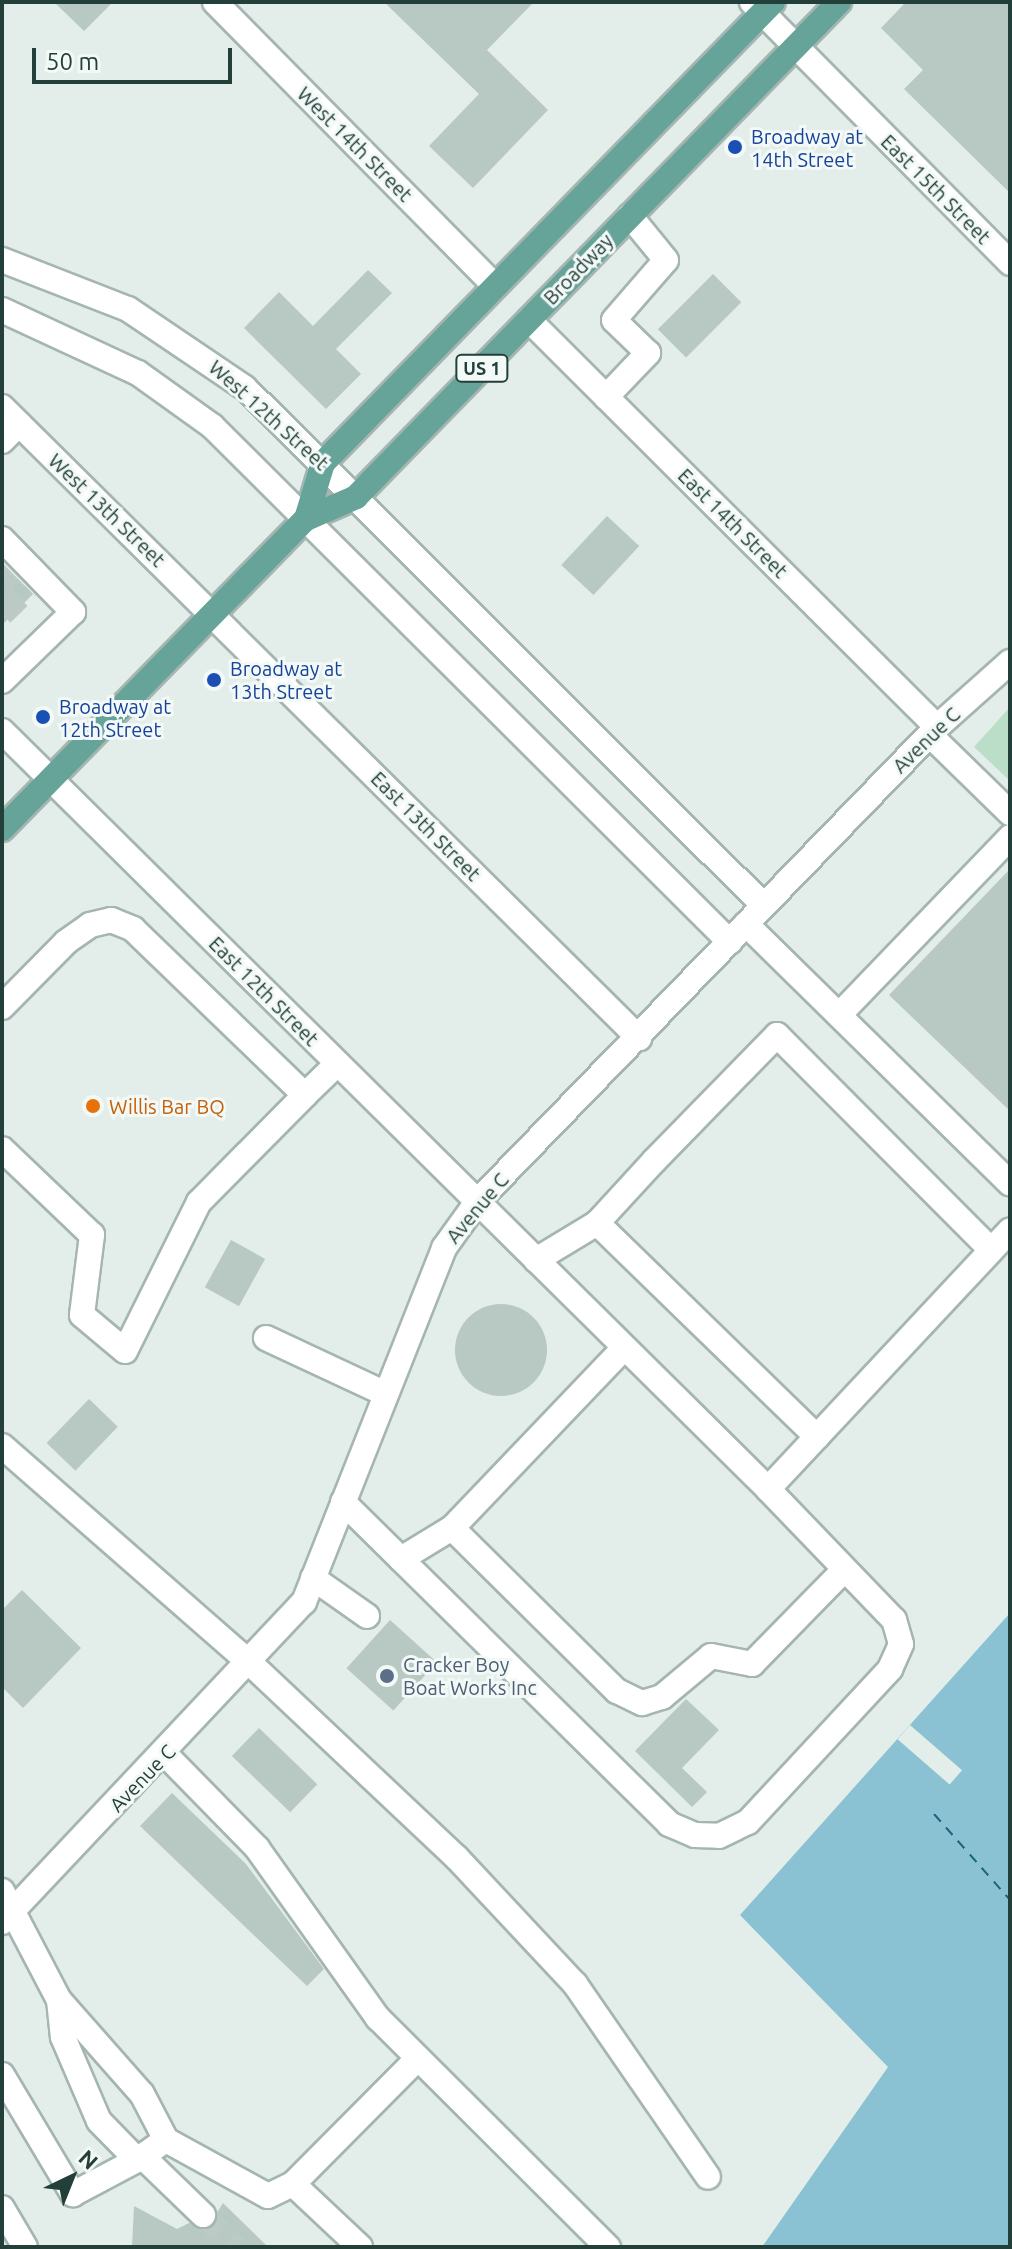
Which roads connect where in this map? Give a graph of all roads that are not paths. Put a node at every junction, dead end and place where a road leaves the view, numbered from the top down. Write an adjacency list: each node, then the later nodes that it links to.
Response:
1 (215, 2): 8 (street, West 14th Street)
2 (839, 2): 4 (main road, Broadway / US 1)
3 (763, 6): 4 (street, East 15th Street); 8 (main road, Broadway / US 1)
4 (795, 47): 5 (main road, Broadway / US 1); 7 (street, East 15th Street)
5 (630, 216): 10 (main road, Broadway / US 1); 11 (street)
6 (2, 260): 14 (street, West 12th Street)
7 (1010, 263)
8 (495, 286): 14 (main road, Broadway / US 1)
9 (2, 310): 16 (street)
10 (529, 320): 11 (street, East 14th Street); 15 (main road, Broadway / US 1)
11 (606, 397): 22 (street, East 14th Street)
12 (2, 407): 13 (street, West 13th Street)
13 (11, 432): 18 (street, West 13th Street)
14 (323, 463): 15 (street, West 12th Street); 16 (main road, Broadway / US 1)
15 (356, 497): 16 (main road, Broadway / US 1); 27 (street)
16 (306, 519): 18 (main road, Broadway / US 1); 28 (street)
17 (2, 539): 20 (street)
18 (213, 614): 23 (main road, Broadway / US 1); 31 (street, East 13th Street)
19 (1010, 662): 22 (street, Avenue C)
20 (5, 673)
21 (2, 731): 23 (street)
22 (934, 731): 24 (street, East 14th Street); 27 (street, Avenue C)
23 (50, 780): 25 (main road, Broadway / US 1); 32 (street, East 12th Street)
24 (1010, 813)
25 (2, 829)
26 (1010, 837): 30 (street)
27 (764, 906): 28 (street, Avenue C)
28 (738, 933): 30 (street); 31 (street, Avenue C)
29 (5, 993): 33 (street)
30 (839, 1015): 35 (street)
31 (639, 1038): 36 (street, Avenue C)
32 (337, 1064): 33 (street); 36 (street, East 12th Street)
33 (305, 1095): 34 (street)
34 (2, 1149)
35 (1010, 1183)
36 (477, 1202): 40 (street, East 12th Street); 43 (street, Avenue C)
37 (597, 1223): 39 (street); 40 (street); 44 (street)
38 (1010, 1230): 39 (street)
39 (991, 1250): 44 (street)
40 (536, 1260): 42 (street, East 12th Street)
41 (266, 1338): 43 (street)
42 (624, 1348): 46 (street, East 12th Street); 48 (street)
43 (386, 1394): 47 (street, Avenue C)
44 (817, 1437): 46 (street)
45 (2, 1446): 53 (street)
46 (768, 1489): 50 (street, East 12th Street)
47 (343, 1502): 49 (street); 51 (street, Avenue C)
48 (452, 1528): 49 (street); 50 (street)
49 (401, 1559): 50 (street, East 12th Street)
50 (844, 1570)
51 (313, 1578): 52 (street); 53 (street, Avenue C)
52 (367, 1616)
53 (250, 1663): 54 (street, Avenue C); 61 (street)
54 (165, 1754): 55 (street, Avenue C); 57 (street)
55 (5, 1908): 56 (street)
56 (59, 2000): 59 (street); 60 (street)
57 (418, 2058): 62 (street); 67 (street)
58 (2, 2075): 60 (street)
59 (166, 2140): 60 (street); 62 (street)
60 (139, 2158): 64 (street)
61 (708, 2177)
62 (293, 2184): 66 (street)
63 (2, 2208): 65 (street)
64 (203, 2215)
65 (25, 2247)
66 (358, 2247)
67 (608, 2247)

